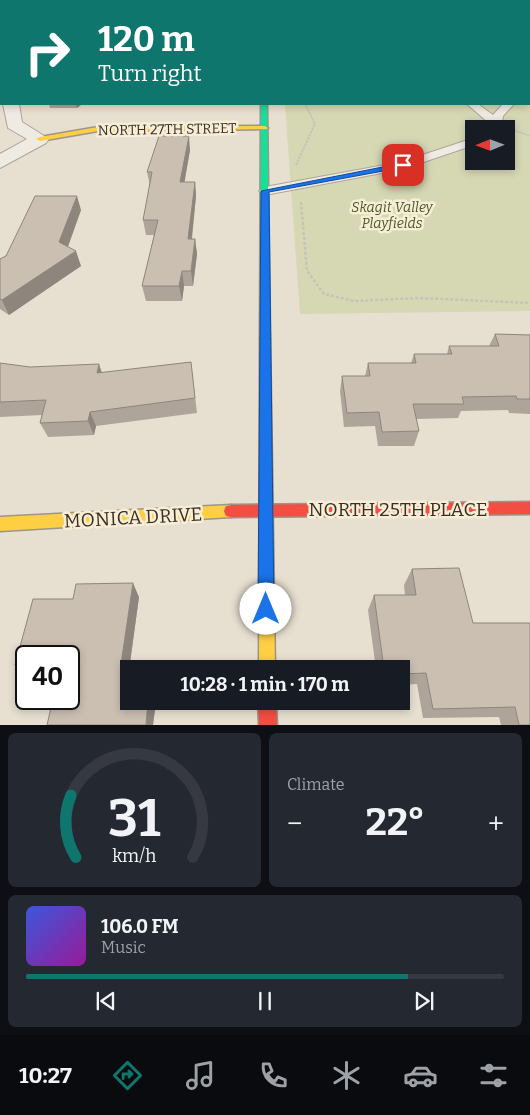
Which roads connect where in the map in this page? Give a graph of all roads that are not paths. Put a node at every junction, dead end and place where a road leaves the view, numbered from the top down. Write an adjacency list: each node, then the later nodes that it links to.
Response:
1 (11, 105): 8 (street)
2 (264, 105): 7 (street)
3 (473, 105): 5 (lane)
4 (507, 105): 6 (lane)
5 (488, 120)
6 (496, 120)
7 (265, 128): 8 (street, NORTH 27TH STREET); 11 (street)
8 (40, 139): 10 (street, NORTH 27TH STREET)
9 (465, 144): 11 (lane)
10 (0, 162)
11 (265, 191): 13 (street)
12 (530, 508): 13 (street, NORTH 25TH PLACE)
13 (265, 511): 14 (street, MONICA DRIVE); 15 (street)
14 (0, 524)
15 (267, 660)
16 (267, 710): 17 (street)
17 (268, 725)

